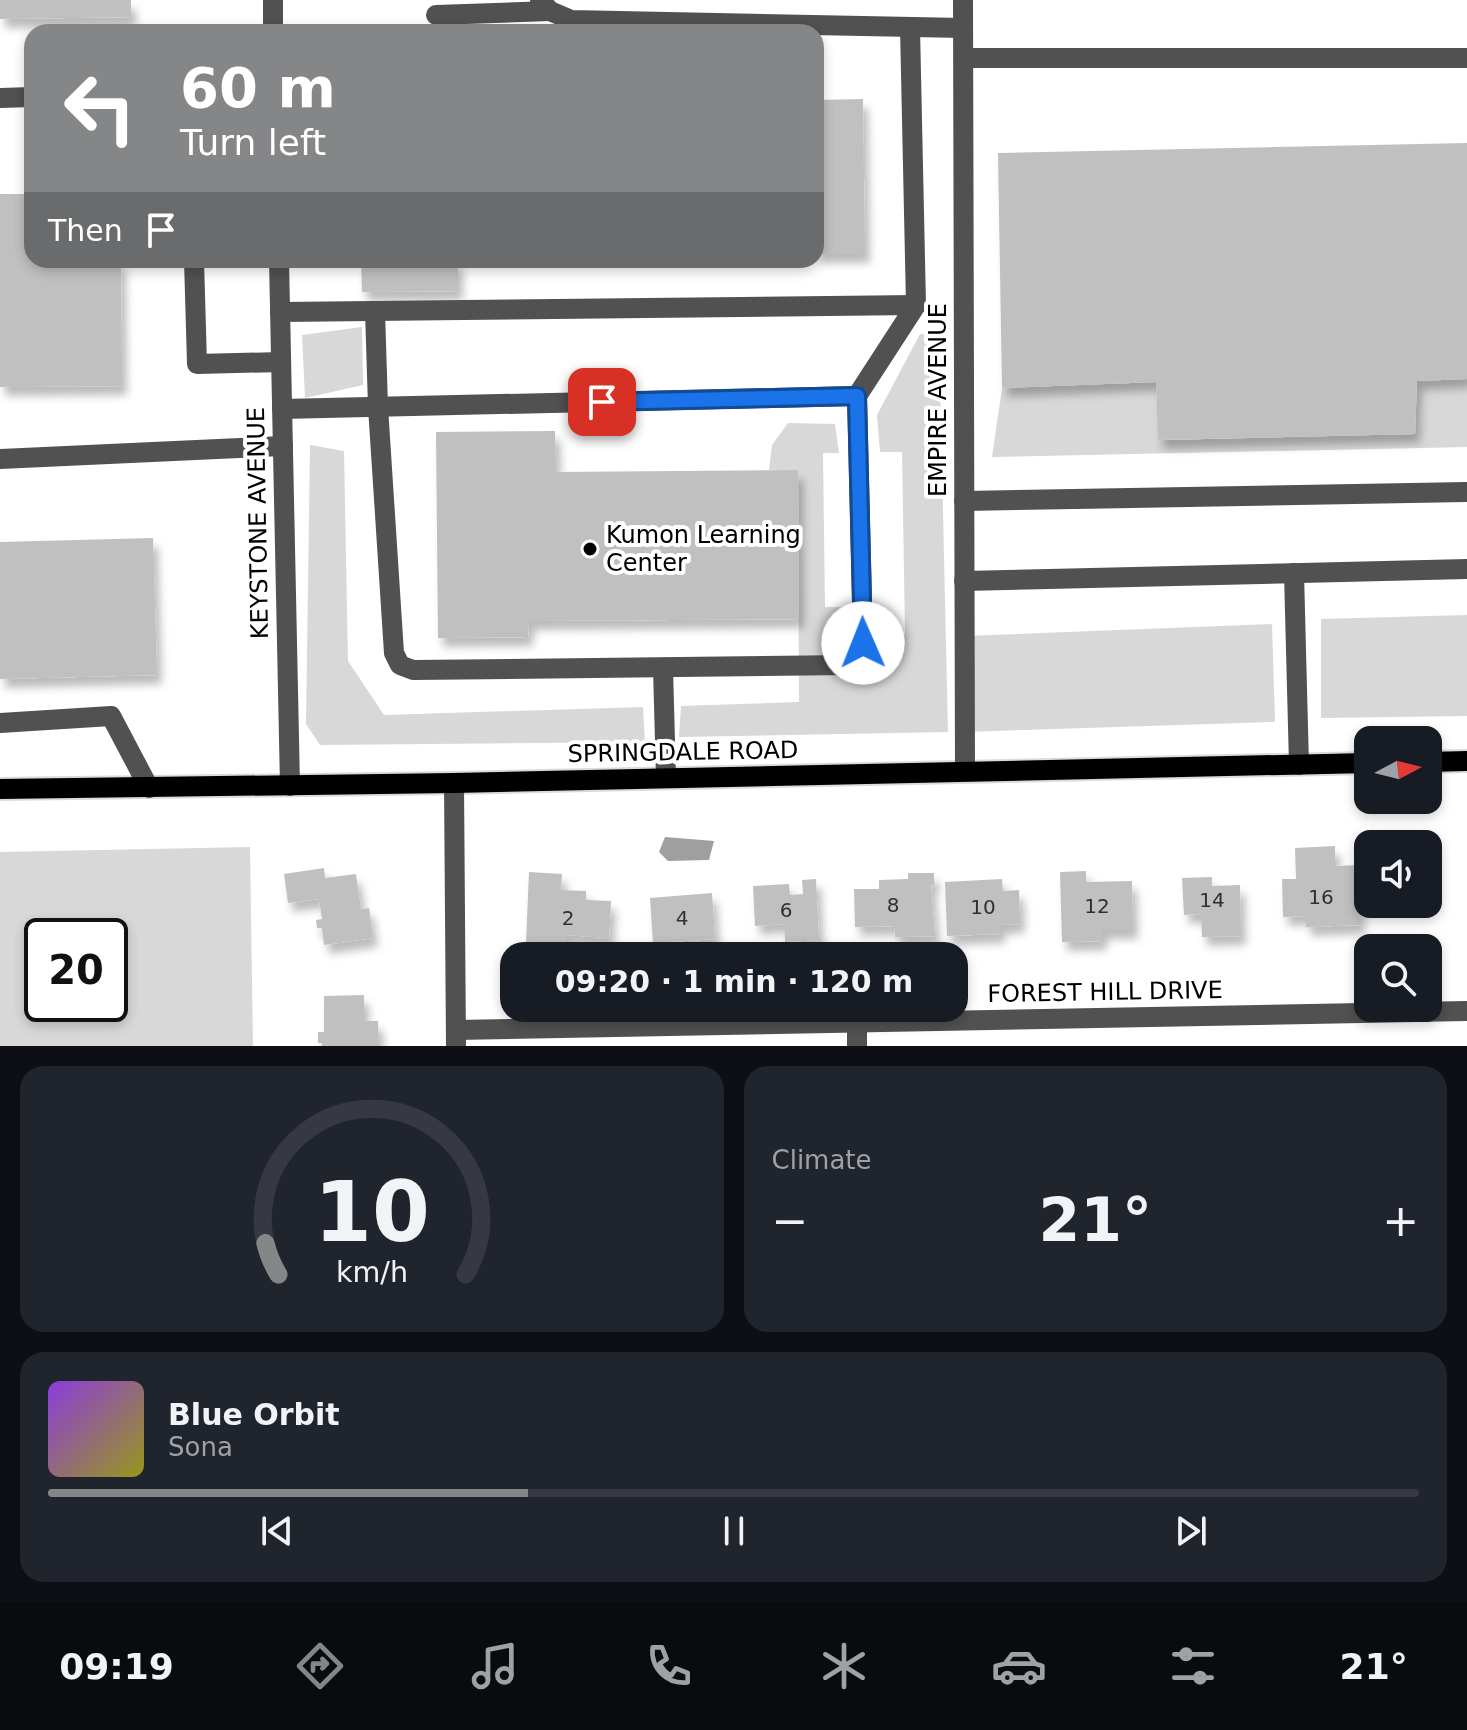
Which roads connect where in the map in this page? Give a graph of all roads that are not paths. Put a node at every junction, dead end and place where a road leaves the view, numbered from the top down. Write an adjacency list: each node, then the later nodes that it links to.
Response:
1 (273, 0): 5 (street)
2 (963, 0): 9 (street, EMPIRE AVENUE)
3 (545, 5): 4 (street); 6 (street)
4 (436, 15)
5 (273, 24)
6 (765, 24)
7 (824, 25): 8 (street)
8 (910, 27): 9 (street); 16 (street)
9 (963, 28): 10 (street, EMPIRE AVENUE)
10 (964, 58): 11 (street); 26 (street, EMPIRE AVENUE)
11 (1467, 58)
12 (24, 97): 13 (street)
13 (0, 98)
14 (194, 268): 19 (street)
15 (279, 268): 18 (street, KEYSTONE AVENUE)
16 (916, 305): 17 (street); 20 (street)
17 (375, 311): 18 (street); 21 (street)
18 (280, 312): 19 (street, KEYSTONE AVENUE)
19 (281, 362): 22 (street, KEYSTONE AVENUE)
20 (857, 396): 21 (street); 30 (street)
21 (378, 407): 22 (street); 30 (street)
22 (282, 409): 23 (street, KEYSTONE AVENUE)
23 (283, 446): 24 (street); 39 (street, KEYSTONE AVENUE)
24 (0, 459)
25 (1467, 492): 26 (street)
26 (964, 501): 29 (street, EMPIRE AVENUE)
27 (1467, 569): 28 (street)
28 (1294, 573): 29 (street); 35 (street)
29 (964, 581): 36 (street, EMPIRE AVENUE)
30 (663, 668): 37 (street)
31 (0, 723): 40 (street)
32 (1467, 761): 33 (main road)
33 (1442, 762)
34 (1354, 763): 35 (main road, SPRINGDALE ROAD)
35 (1299, 765): 36 (main road, SPRINGDALE ROAD)
36 (965, 771): 37 (main road, SPRINGDALE ROAD)
37 (666, 778): 38 (main road, SPRINGDALE ROAD)
38 (454, 783): 39 (main road, SPRINGDALE ROAD); 44 (street)
39 (290, 786): 40 (main road, SPRINGDALE ROAD)
40 (149, 788): 41 (main road, SPRINGDALE ROAD)
41 (0, 789)
42 (1467, 1011): 43 (street, FOREST HILL DRIVE)
43 (857, 1024): 44 (street, FOREST HILL DRIVE); 45 (street)
44 (456, 1038)
45 (857, 1046)

